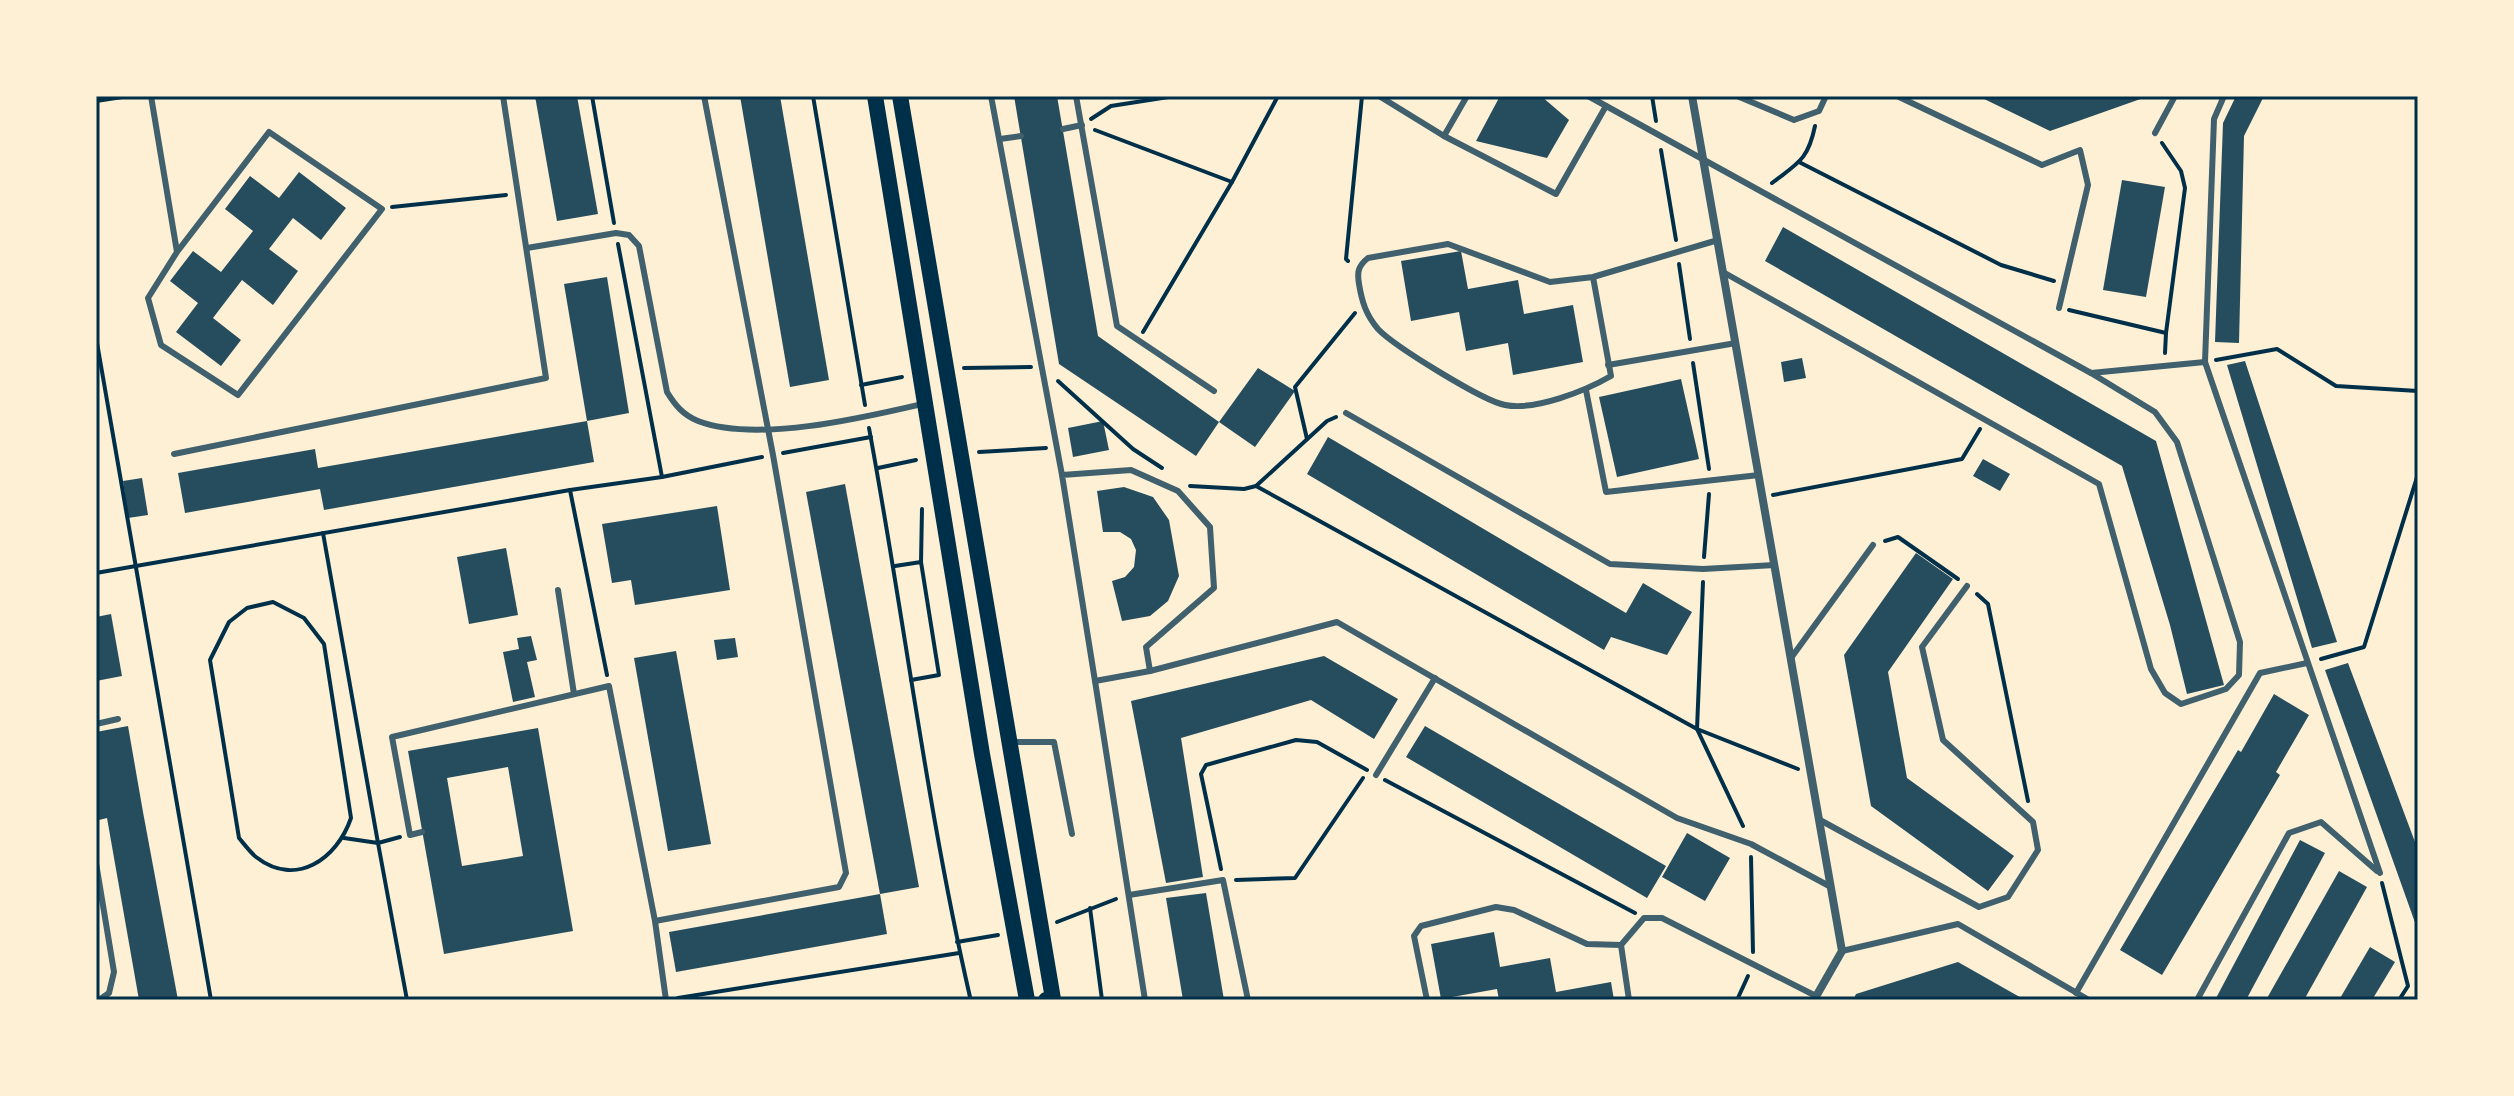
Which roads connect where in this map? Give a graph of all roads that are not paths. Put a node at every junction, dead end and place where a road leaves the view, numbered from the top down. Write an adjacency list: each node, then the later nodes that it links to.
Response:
1 (151, 96): 27 (lane)
2 (503, 96): 26 (lane)
3 (704, 96): 40 (lane)
4 (875, 96): 38 (main road)
5 (900, 96): 37 (main road)
6 (991, 96): 23 (lane)
7 (1076, 96): 18 (lane)
8 (1379, 96): 22 (lane)
9 (1467, 96): 22 (lane)
10 (1588, 96): 17 (lane)
11 (1692, 96): 24 (street)
12 (1737, 96): 13 (lane)
13 (1826, 96)
14 (1897, 96): 30 (lane)
15 (2175, 96): 20 (lane)
16 (2224, 96): 32 (lane)
17 (1606, 106): 22 (lane); 24 (lane)
18 (1082, 125): 19 (lane); 36 (lane)
19 (1063, 129)
20 (2155, 133)
21 (1021, 136): 23 (lane)
22 (1444, 136)
23 (1000, 139): 42 (lane)
24 (1704, 161): 25 (street); 34 (lane)
25 (1718, 240): 28 (street); 29 (lane)
26 (527, 248): 40 (lane); 41 (lane)
27 (177, 252): 27 (lane)
28 (1723, 272): 31 (street); 34 (lane)
29 (1593, 277): 33 (lane); 35 (lane)
30 (2059, 308)
31 (1736, 343): 33 (lane); 43 (street)
32 (2205, 362): 34 (lane); 49 (lane)
33 (1608, 365): 35 (lane)
34 (2091, 373)
35 (1586, 390): 43 (lane)
36 (1214, 391)
37 (952, 398): 38 (main road); 56 (main road)
38 (926, 404): 40 (lane); 72 (main road)
39 (1346, 413): 45 (lane)
40 (768, 430): 64 (lane)
41 (174, 454)
42 (1062, 475): 50 (lane); 52 (lane)
43 (1759, 475): 45 (street)
44 (1873, 545): 48 (lane)
45 (1775, 565): 48 (street)
46 (1967, 586): 58 (lane)
47 (558, 590): 53 (lane)
48 (1791, 658): 58 (street)
49 (2307, 663): 67 (lane); 78 (lane)
50 (1150, 671): 51 (lane); 52 (lane)
51 (1435, 678): 57 (lane); 62 (lane)
52 (1095, 681): 63 (lane)
53 (574, 694): 59 (lane); 64 (lane)
54 (118, 719): 55 (lane)
55 (96, 724)
56 (1008, 742): 60 (lane); 69 (main road)
57 (1376, 775)
58 (1820, 820): 62 (street)
59 (422, 832)
60 (1072, 834)
61 (96, 863): 70 (lane)
62 (1831, 887): 66 (street)
63 (1129, 895): 73 (lane); 74 (lane)
64 (655, 921): 71 (lane)
65 (1621, 945): 68 (lane); 75 (lane); 76 (lane)
66 (1842, 951): 67 (lane); 68 (street)
67 (2076, 993): 77 (lane)
68 (1815, 998)
69 (1050, 999)
70 (99, 1000)
71 (669, 1000)
72 (1027, 1000)
73 (1145, 1000)
74 (1248, 1000)
75 (1427, 1000)
76 (1629, 1000)
77 (2089, 1000)
78 (2197, 1000)

